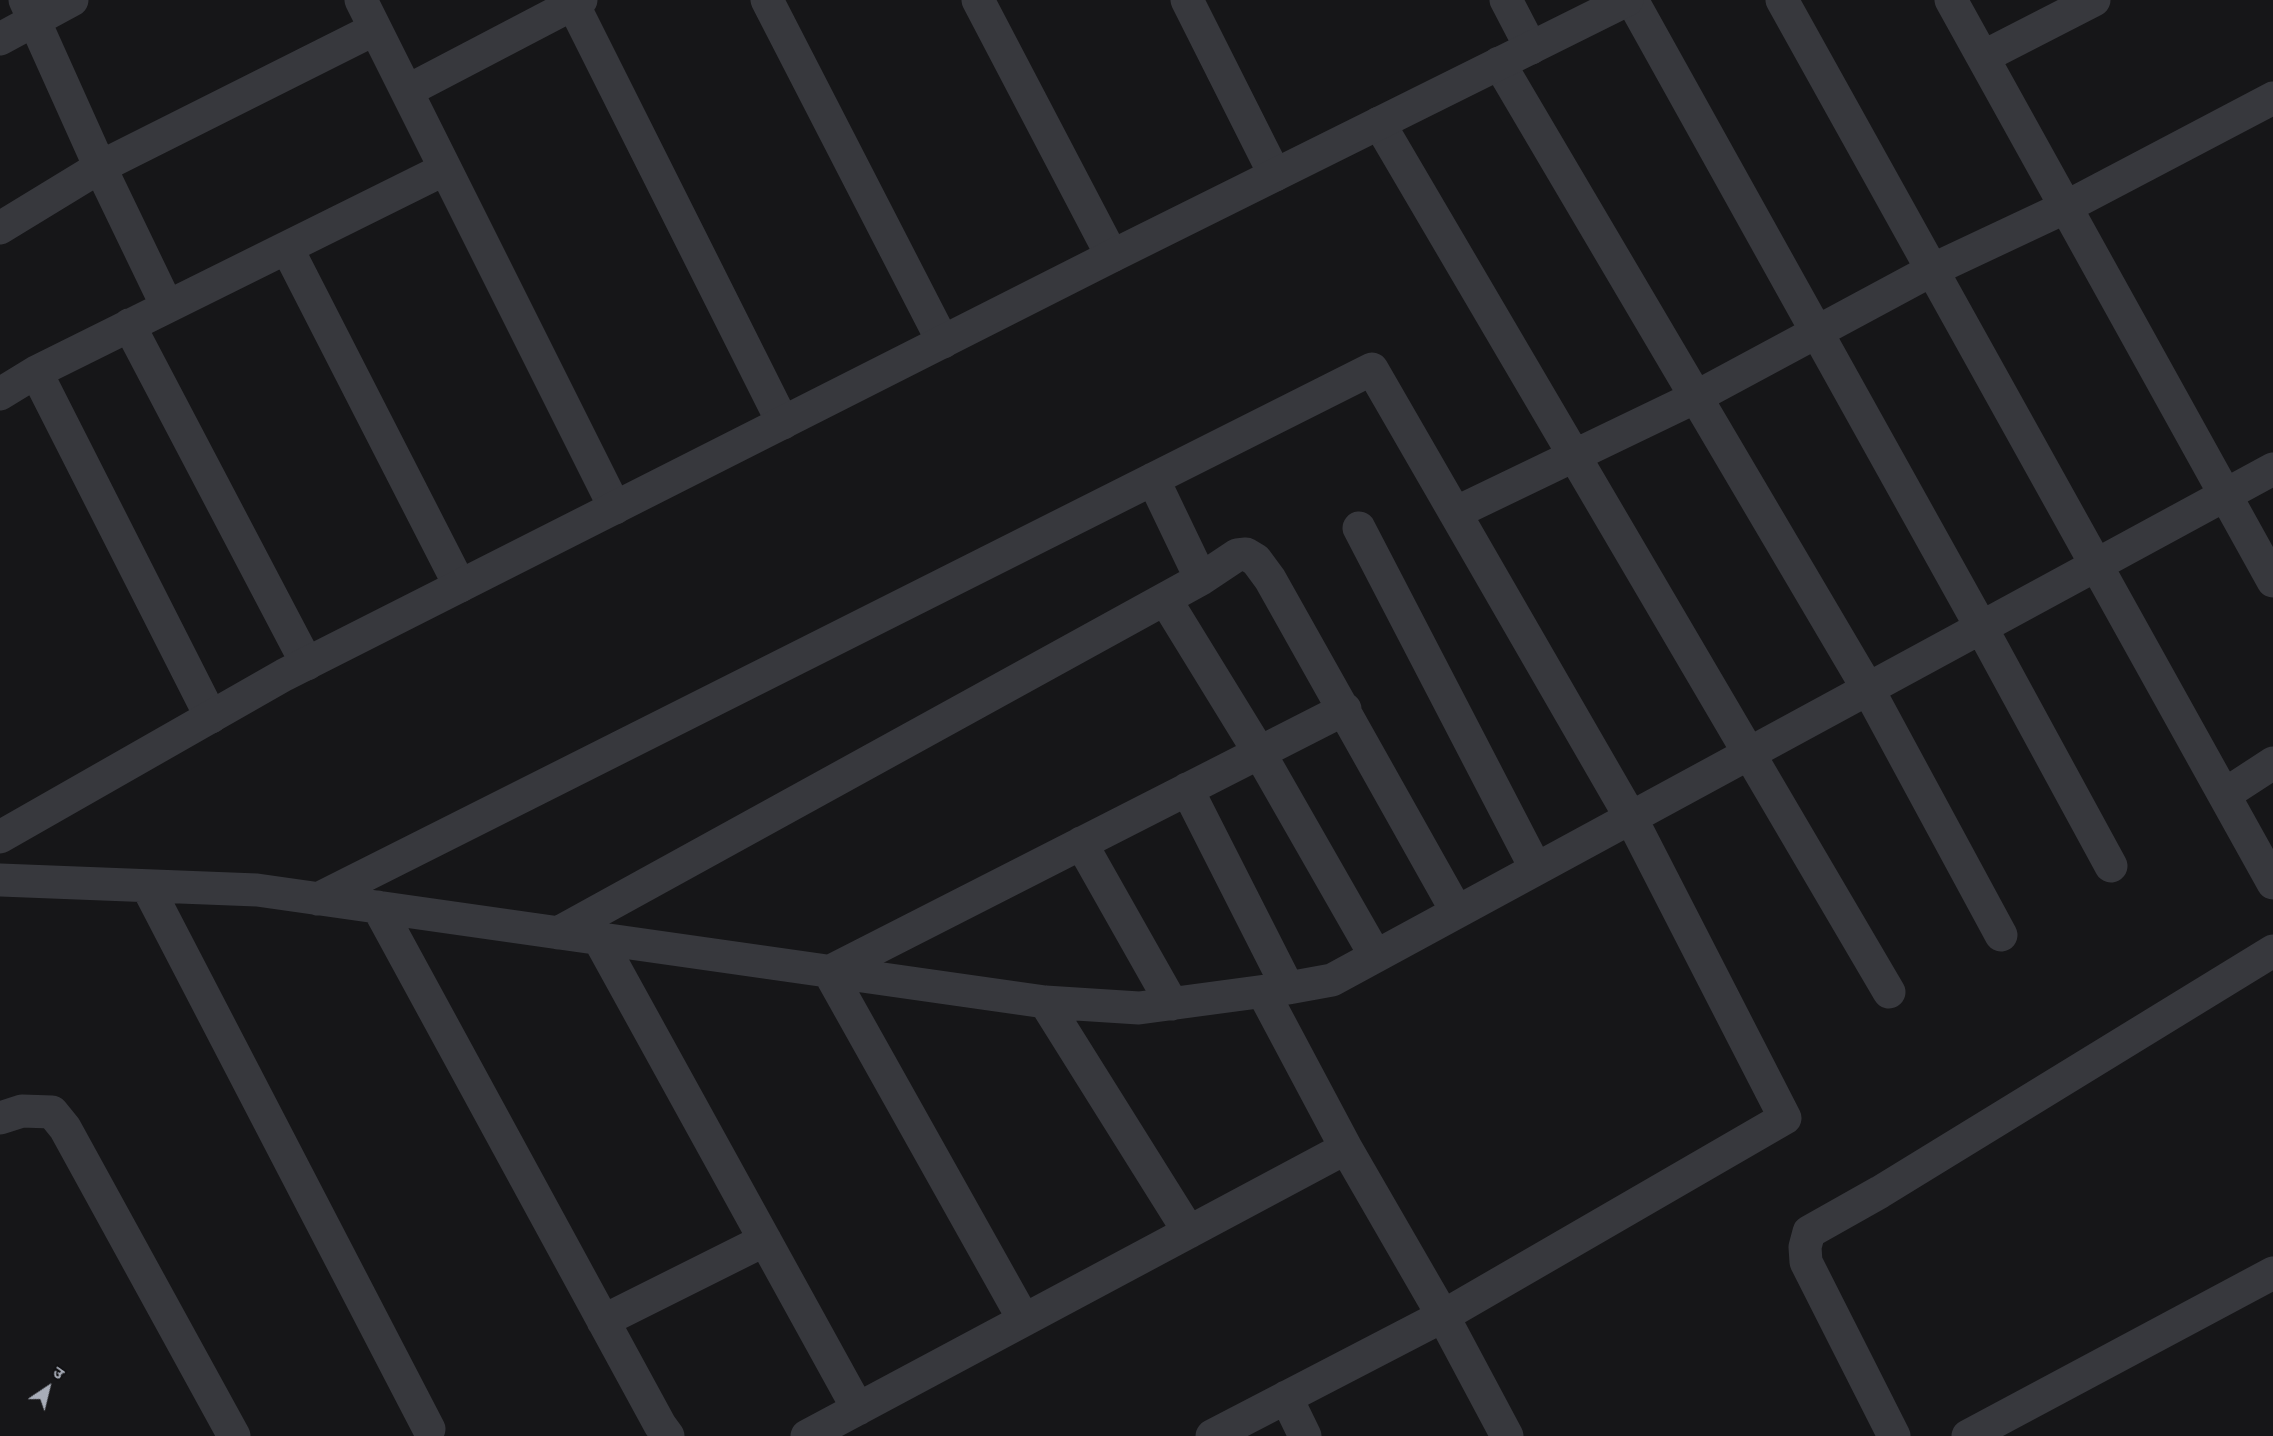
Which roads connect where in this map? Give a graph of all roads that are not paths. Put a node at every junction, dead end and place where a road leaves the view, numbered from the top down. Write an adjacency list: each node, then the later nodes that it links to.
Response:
1 (72, 0): 13 (street)
2 (361, 0): 14 (street)
3 (767, 0): 33 (street)
4 (978, 0): 28 (street)
5 (1187, 0): 24 (street)
6 (1506, 0): 16 (street)
7 (1627, 0): 16 (street)
8 (1632, 0): 32 (street)
9 (1782, 0): 29 (street)
10 (1951, 0): 17 (street)
11 (2094, 0): 17 (street)
12 (577, 2): 19 (street); 37 (street)
13 (30, 9): 15 (street); 22 (street)
14 (375, 29): 19 (street); 22 (street)
15 (0, 39)
16 (1530, 48): 18 (street)
17 (1983, 57): 25 (street)
18 (1499, 63): 21 (street); 36 (street)
19 (407, 91): 23 (street)
20 (2273, 98): 25 (street)
21 (1379, 123): 24 (street); 38 (street)
22 (100, 167): 26 (street); 30 (street)
23 (445, 169): 27 (street); 42 (street)
24 (1275, 175): 28 (street)
25 (2066, 207): 29 (street); 41 (street)
26 (0, 228)
27 (287, 248): 30 (street); 48 (street)
28 (1112, 256): 33 (street)
29 (1932, 270): 32 (street); 45 (street)
30 (167, 306): 31 (street)
31 (129, 325): 34 (street); 51 (street)
32 (1818, 333): 36 (street); 50 (street)
33 (943, 342): 37 (street)
34 (36, 372): 35 (street); 54 (street)
35 (0, 394)
36 (1696, 397): 38 (street); 52 (street)
37 (783, 423): 42 (street)
38 (1574, 454): 43 (street); 56 (street)
39 (2273, 469): 41 (street)
40 (1153, 479): 43 (street); 46 (street); 68 (street)
41 (2227, 494): 45 (street); 47 (street)
42 (615, 508): 48 (street)
43 (1455, 513): 60 (street)
44 (1359, 528): 64 (street)
45 (2096, 565): 50 (street); 59 (street)
46 (1201, 579): 49 (street); 53 (street)
47 (2273, 581)
48 (460, 586): 51 (street)
49 (1165, 599): 55 (street); 71 (street)
50 (1982, 627): 52 (street); 63 (street)
51 (307, 664): 54 (street)
52 (1868, 689): 56 (street); 72 (street)
53 (1345, 709): 55 (street); 70 (street)
54 (211, 717): 61 (street)
55 (1259, 752): 58 (street); 75 (street)
56 (1749, 753): 60 (street); 78 (street)
57 (2273, 763): 59 (street)
58 (1187, 789): 62 (street); 77 (street)
59 (2224, 795): 66 (street)
60 (1631, 818): 64 (street); 86 (street)
61 (0, 837)
62 (1082, 843): 76 (street); 80 (street)
63 (2111, 866)
64 (1536, 869): 70 (street)
65 (0, 880): 67 (street)
66 (2273, 883)
67 (147, 886): 68 (street); 92 (street)
68 (318, 899): 69 (street)
69 (378, 908): 71 (street); 88 (street)
70 (1457, 912): 75 (street)
71 (558, 933): 73 (street)
72 (2001, 935)
73 (599, 939): 76 (street); 84 (street)
74 (2273, 951): 98 (street)
75 (1375, 955): 77 (street)
76 (829, 972): 79 (street); 87 (street)
77 (1275, 990): 80 (street); 82 (street)
78 (1889, 992)
79 (1046, 1002): 80 (street); 83 (street)
80 (1172, 1004)
81 (0, 1118): 93 (street)
82 (1346, 1148): 83 (street); 86 (street)
83 (1189, 1232): 87 (street)
84 (765, 1240): 88 (street); 90 (street)
85 (2273, 1273): 99 (street)
86 (1443, 1316): 89 (street); 97 (street)
87 (1024, 1320): 90 (street)
88 (603, 1321): 91 (street)
89 (1286, 1397): 95 (street); 96 (street)
90 (858, 1409): 94 (street)
91 (656, 1432)
92 (425, 1434)
93 (234, 1436)
94 (807, 1436)
95 (1212, 1436)
96 (1305, 1436)
97 (1507, 1436)
98 (1894, 1436)
99 (1968, 1436)

